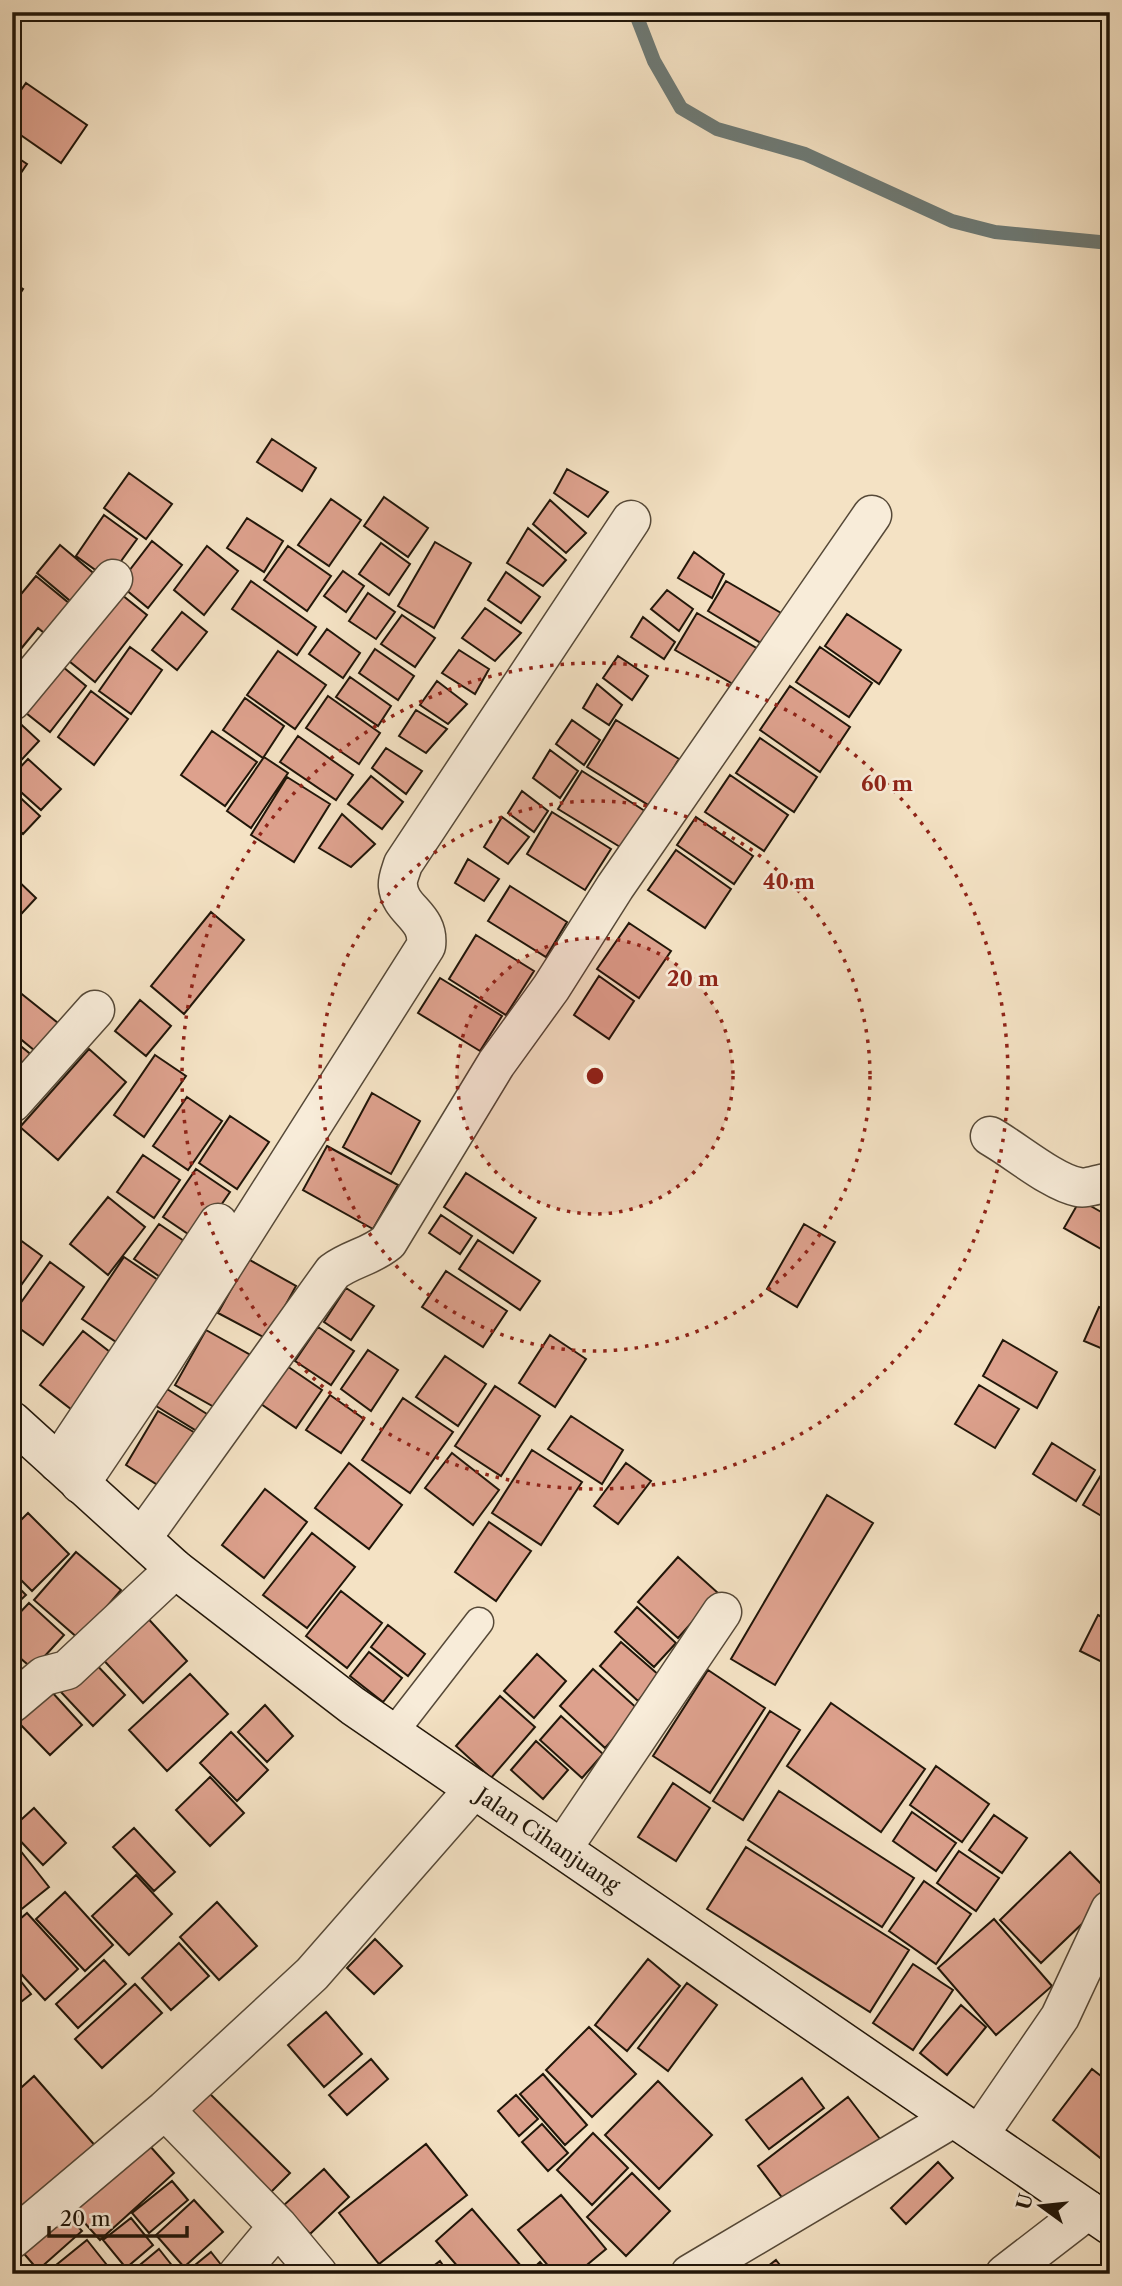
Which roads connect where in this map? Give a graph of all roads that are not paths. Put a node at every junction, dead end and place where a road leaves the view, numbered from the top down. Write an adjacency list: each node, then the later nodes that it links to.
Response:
1 (873, 515): 12 (street)
2 (631, 520): 11 (street)
3 (113, 579): 4 (street)
4 (12, 701)
5 (95, 1010): 6 (street)
6 (12, 1103)
7 (990, 1136): 8 (street)
8 (1110, 1185)
9 (218, 1223): 11 (street)
10 (12, 1421): 11 (street, Jalan Cihanjuang)
11 (69, 1474): 12 (street, Jalan Cihanjuang)
12 (142, 1538): 13 (street, Jalan Cihanjuang)
13 (175, 1569): 16 (street); 17 (street, Jalan Cihanjuang)
14 (722, 1612): 19 (street)
15 (479, 1622): 17 (lane)
16 (12, 1703)
17 (393, 1733): 18 (street, Jalan Cihanjuang)
18 (474, 1789): 19 (street, Jalan Cihanjuang); 21 (street)
19 (562, 1849): 22 (street, Jalan Cihanjuang)
20 (1110, 1910): 22 (street)
21 (165, 2110): 24 (street); 25 (street)
22 (966, 2126): 23 (street, Jalan Cihanjuang); 28 (street)
23 (1099, 2218): 29 (street)
24 (278, 2226): 26 (street); 27 (street)
25 (12, 2239)
26 (238, 2274)
27 (318, 2274)
28 (690, 2274)
29 (1005, 2274)

